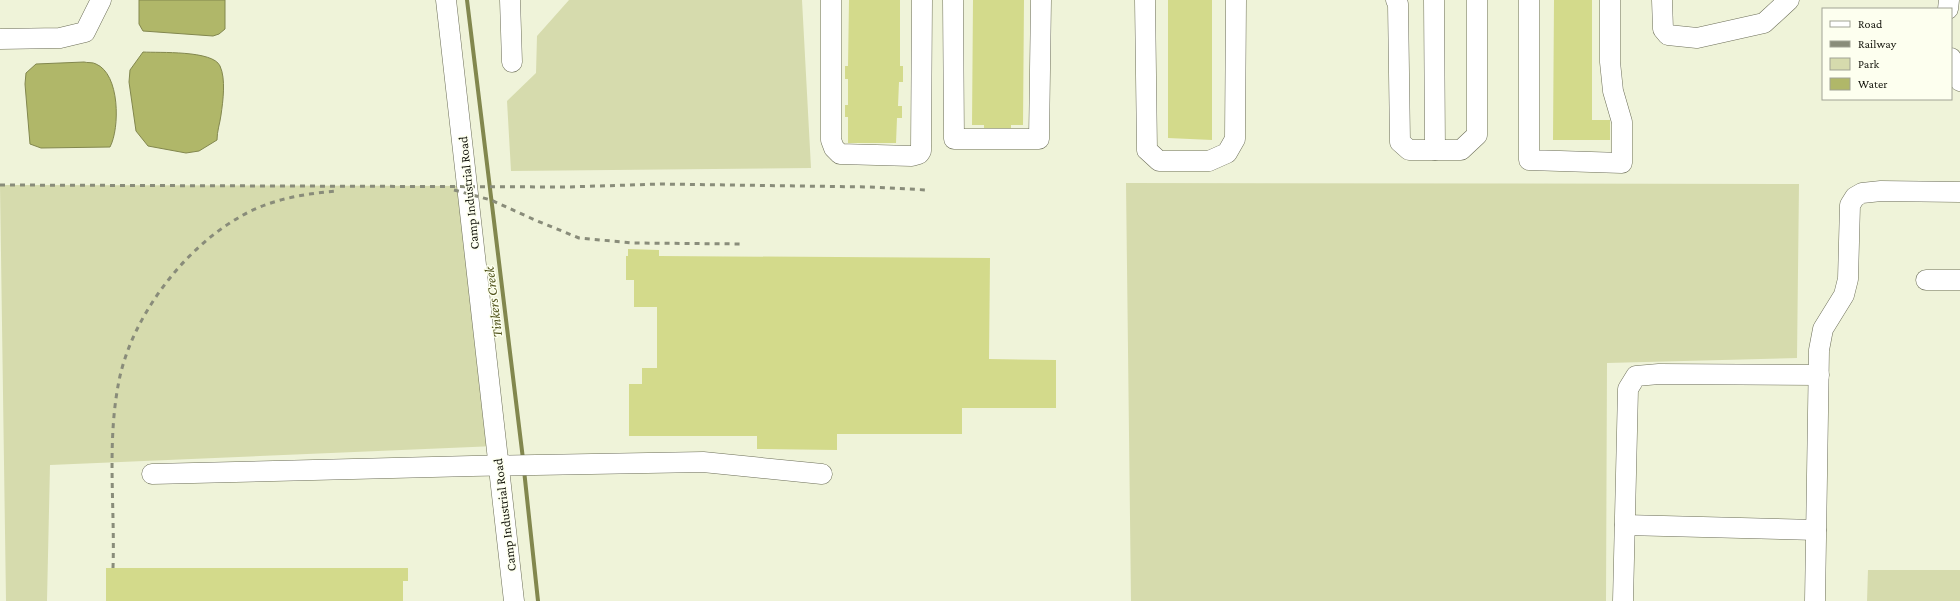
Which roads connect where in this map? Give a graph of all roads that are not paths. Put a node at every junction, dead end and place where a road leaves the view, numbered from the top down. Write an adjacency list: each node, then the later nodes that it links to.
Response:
1 (101, 0): 17 (street)
2 (446, 0): 26 (street, Camp Industrial Road)
3 (510, 0): 18 (street)
4 (831, 0): 5 (street)
5 (922, 0)
6 (953, 0): 7 (street)
7 (1041, 0)
8 (1145, 0): 9 (street)
9 (1236, 0)
10 (1396, 0): 21 (street)
11 (1434, 0): 21 (street)
12 (1477, 0): 21 (street)
13 (1529, 0): 14 (street)
14 (1610, 0)
15 (1662, 0): 16 (street)
16 (1789, 0)
17 (0, 39)
18 (512, 62)
19 (1952, 65): 20 (street)
20 (1960, 81)
21 (1435, 150)
22 (1960, 192): 25 (street)
23 (1926, 280): 24 (street)
24 (1960, 280)
25 (1819, 374): 29 (street); 30 (street)
26 (498, 465): 27 (street); 28 (street); 31 (street, Camp Industrial Road)
27 (152, 474)
28 (822, 474)
29 (1625, 525): 30 (street); 32 (street)
30 (1816, 530): 33 (street)
31 (514, 601)
32 (1623, 601)
33 (1815, 601)

